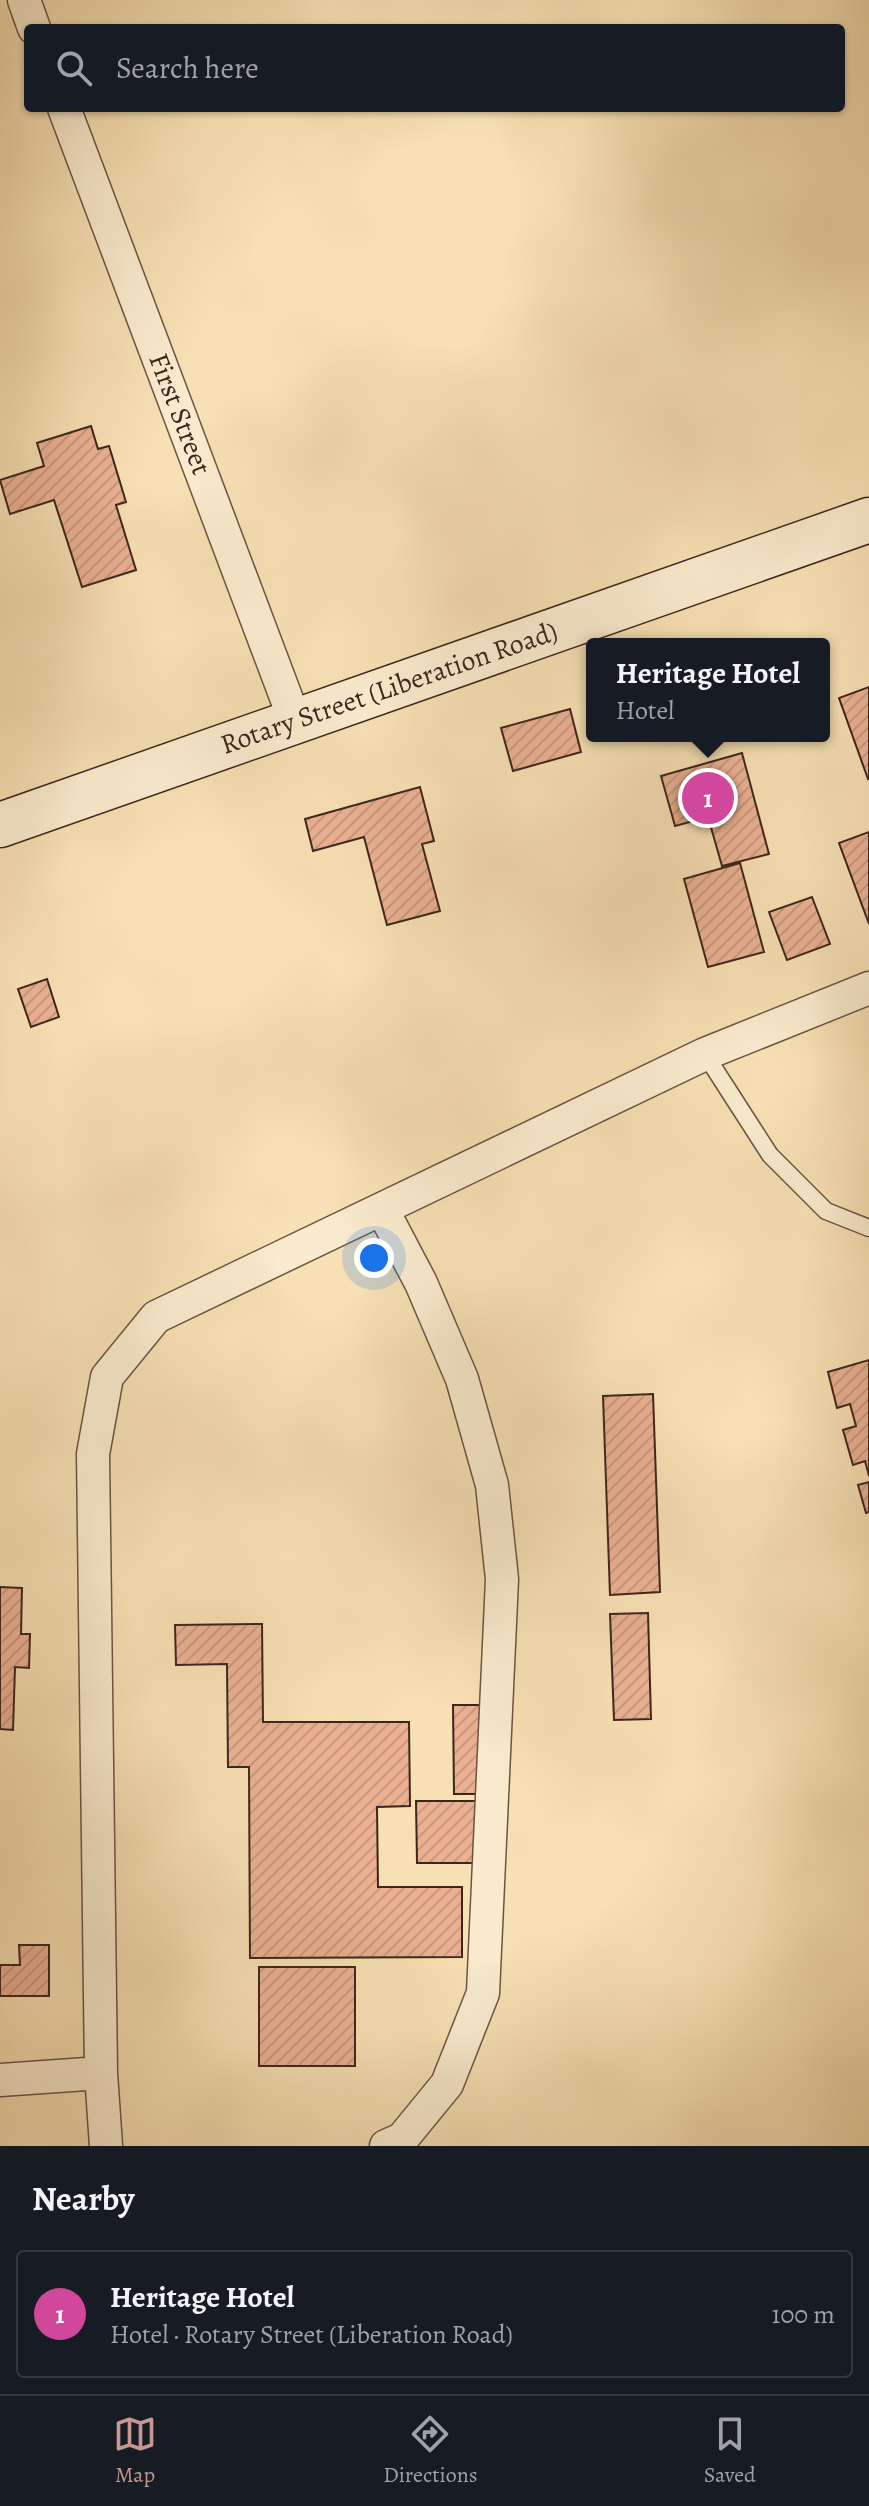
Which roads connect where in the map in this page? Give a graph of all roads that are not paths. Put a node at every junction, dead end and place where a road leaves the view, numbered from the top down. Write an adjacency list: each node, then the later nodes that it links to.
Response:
1 (24, 0): 2 (street)
2 (33, 24)
3 (66, 112): 5 (street, First Street)
4 (869, 520): 5 (street, Rotary Street (Liberation Road))
5 (295, 721): 6 (street, Rotary Street (Liberation Road))
6 (0, 825)
7 (869, 988): 8 (street)
8 (705, 1054): 9 (street); 10 (lane)
9 (382, 1209): 11 (street); 14 (street)
10 (869, 1228)
11 (101, 2073): 12 (street); 13 (street)
12 (0, 2080)
13 (106, 2146)
14 (386, 2146)

